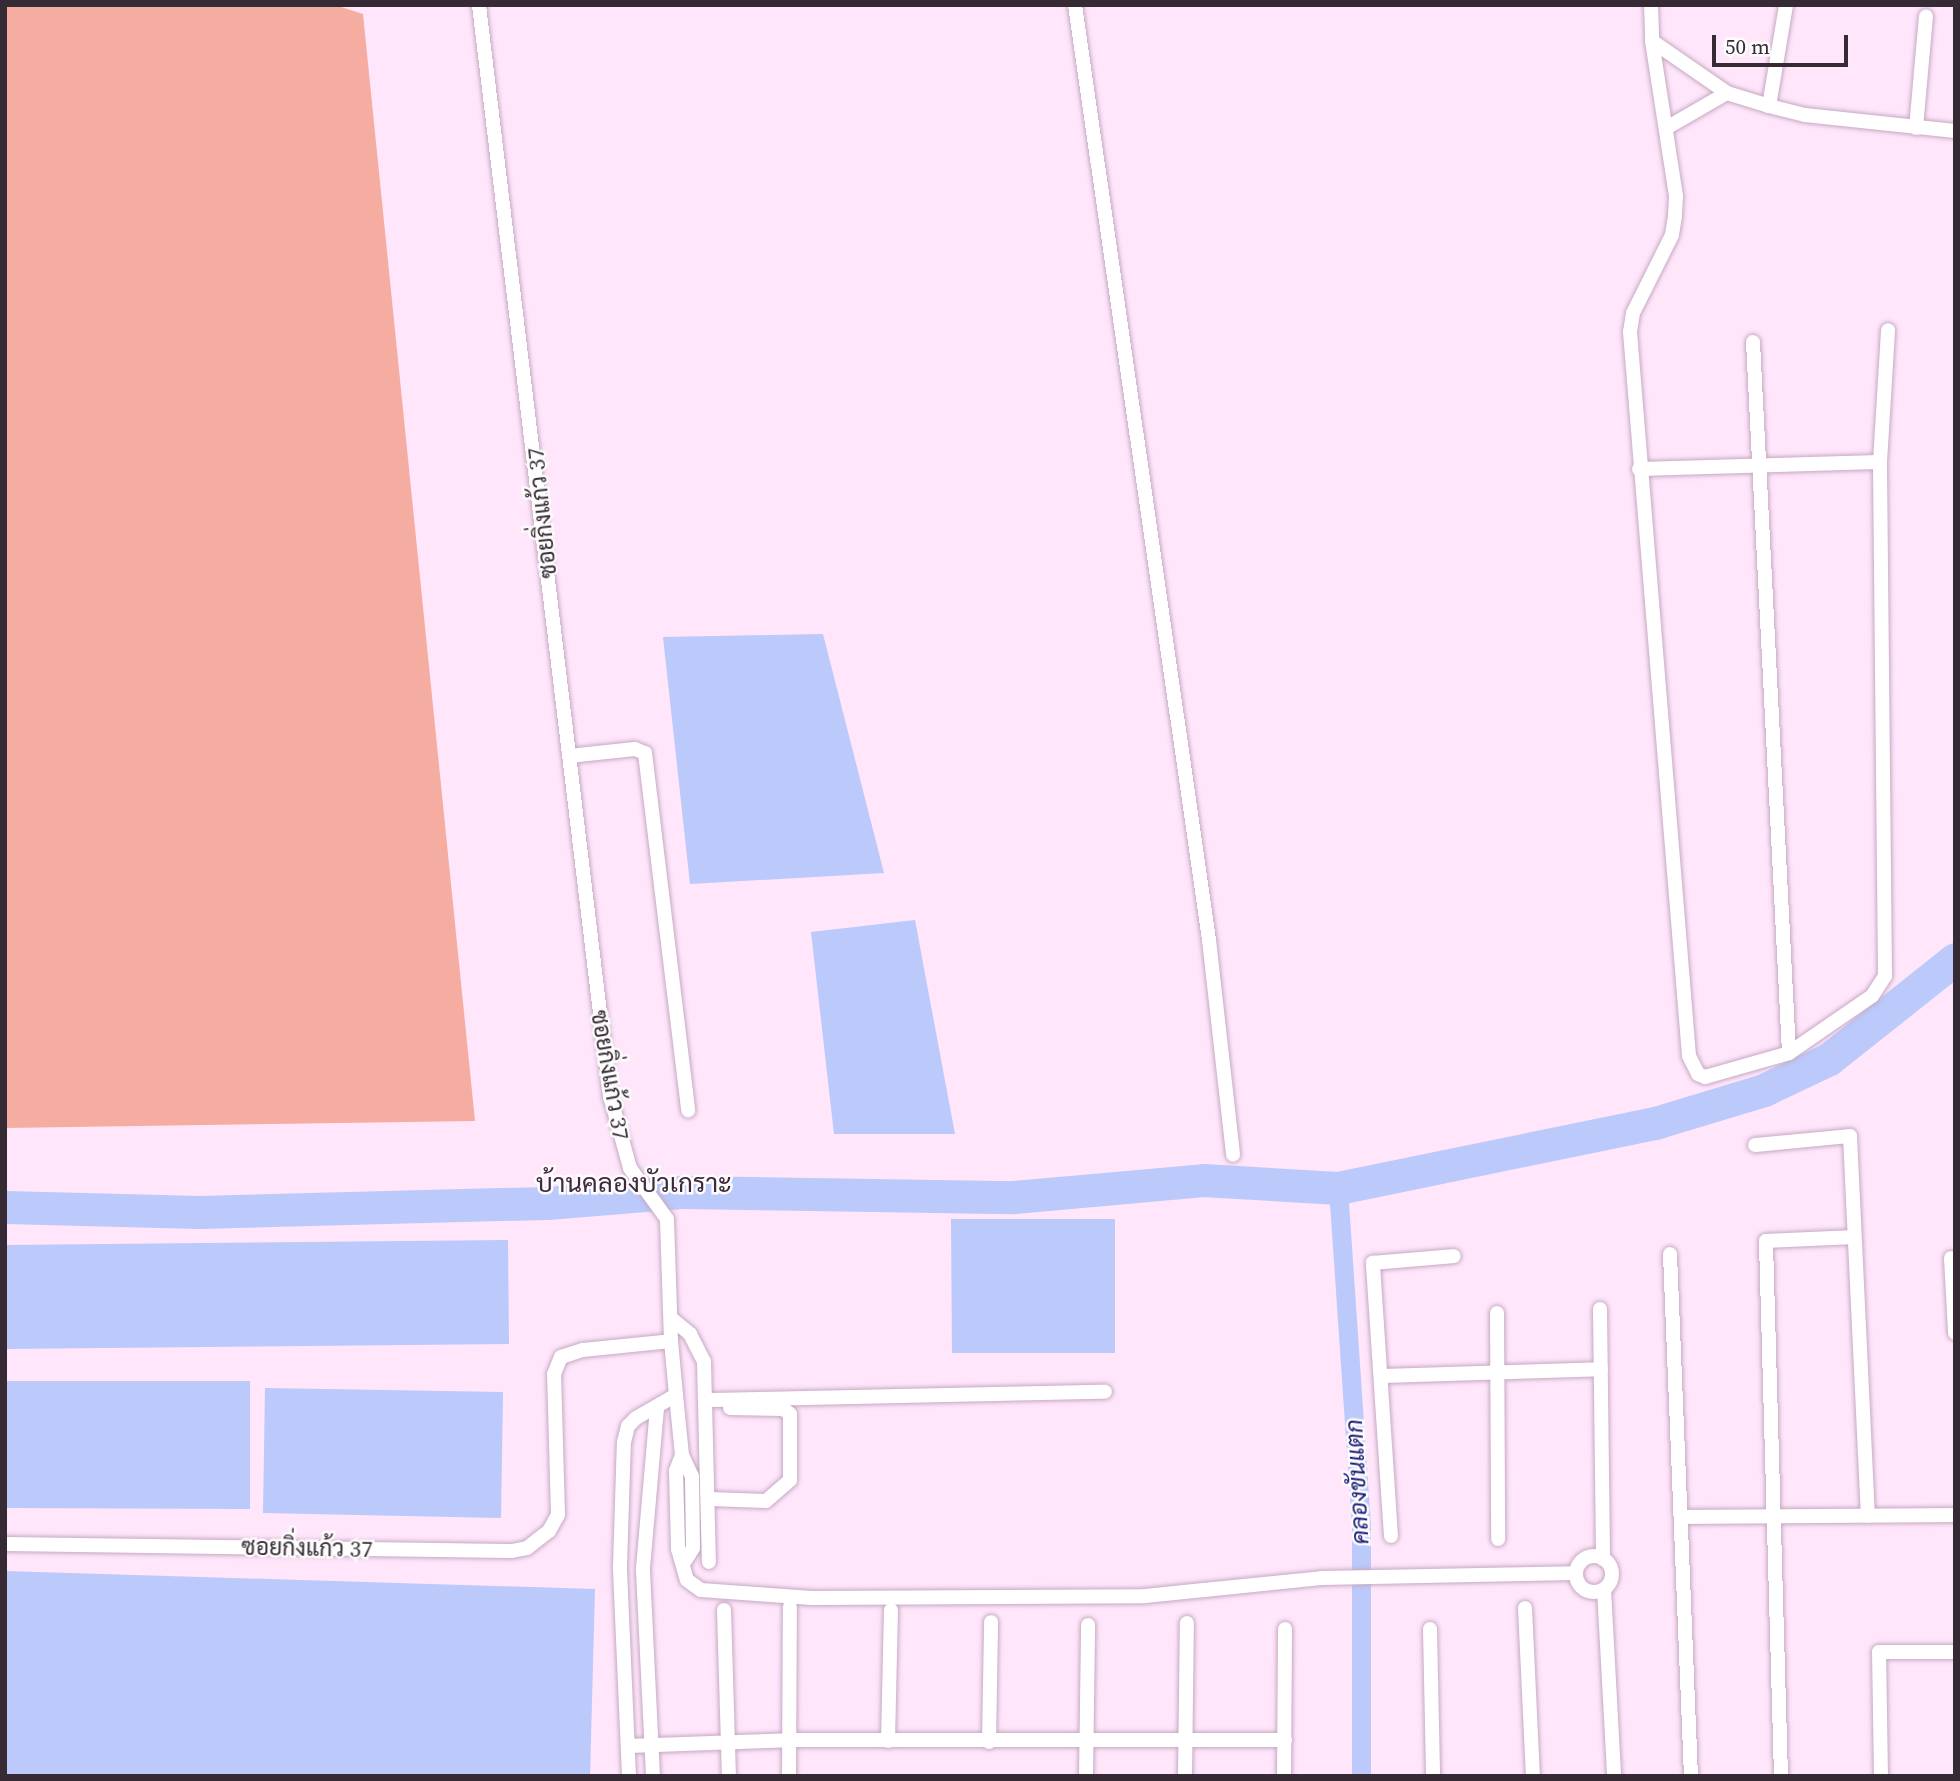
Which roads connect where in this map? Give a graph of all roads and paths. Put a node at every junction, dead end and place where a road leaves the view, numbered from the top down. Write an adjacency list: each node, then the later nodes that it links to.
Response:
1 (479, 5): 17 (street, ซอยกิ่งแก้ว 37)
2 (1075, 5): 21 (street)
3 (1651, 5): 6 (street)
4 (1786, 5): 8 (street)
5 (1926, 16): 10 (street)
6 (1652, 41): 7 (street); 9 (street)
7 (1727, 93): 8 (street); 9 (street)
8 (1769, 107): 10 (street)
9 (1668, 127): 16 (street)
10 (1916, 128): 11 (street)
11 (1955, 131)
12 (1888, 330): 14 (street)
13 (1754, 342): 15 (street)
14 (1880, 462): 15 (street); 18 (street)
15 (1760, 464): 16 (street); 18 (street)
16 (1639, 468): 18 (street)
17 (569, 756): 19 (street); 28 (street, ซอยกิ่งแก้ว 37)
18 (1789, 1053)
19 (688, 1110)
20 (1755, 1145): 22 (street)
21 (1233, 1155)
22 (1854, 1237): 43 (street); 44 (street)
23 (1670, 1254): 45 (street)
24 (1454, 1256): 33 (street)
25 (1951, 1258): 29 (street)
26 (1600, 1309): 31 (street)
27 (1497, 1312): 32 (street)
28 (673, 1320): 30 (street, ซอยกิ่งแก้ว 37); 36 (street)
29 (1955, 1333)
30 (671, 1341): 35 (street); 50 (street, ซอยกิ่งแก้ว 37)
31 (1601, 1369): 32 (street); 51 (street)
32 (1497, 1373): 33 (street); 49 (street)
33 (1382, 1376): 48 (street)
34 (1105, 1392): 36 (street)
35 (676, 1395): 37 (street); 38 (street)
36 (708, 1403): 40 (street); 41 (street)
37 (657, 1408): 46 (street); 47 (street)
38 (682, 1455): 39 (street); 52 (street)
39 (692, 1476): 40 (street); 52 (street)
40 (710, 1477): 41 (street)
41 (710, 1499): 53 (street)
42 (1955, 1515): 44 (street)
43 (1773, 1516): 44 (street); 45 (street); 88 (street)
44 (1868, 1516)
45 (1684, 1517): 87 (street)
46 (621, 1530): 47 (street); 54 (street)
47 (644, 1531): 55 (street)
48 (1391, 1536)
49 (1498, 1539)
50 (5, 1544)
51 (1603, 1559): 56 (street); 57 (street)
52 (685, 1561): 56 (street)
53 (709, 1562)
54 (620, 1566): 55 (street); 74 (street)
55 (643, 1568): 75 (street)
56 (1576, 1573): 57 (street)
57 (1604, 1589): 86 (street)
58 (790, 1607): 68 (street)
59 (1525, 1608): 85 (street)
60 (724, 1610): 76 (street)
61 (891, 1611): 70 (street)
62 (991, 1622): 72 (street)
63 (1187, 1623): 71 (street)
64 (1087, 1625): 73 (street)
65 (1285, 1629): 69 (street)
66 (1430, 1629): 84 (street)
67 (1955, 1651): 89 (street)
68 (788, 1740): 70 (street); 76 (street); 80 (street)
69 (1285, 1740): 71 (street); 83 (street)
70 (888, 1741): 72 (street)
71 (1186, 1741): 73 (street); 82 (street)
72 (989, 1742): 73 (street)
73 (1086, 1742): 81 (street)
74 (628, 1746): 75 (street); 77 (street)
75 (651, 1746): 76 (street); 78 (street)
76 (728, 1746): 79 (street)
77 (629, 1776)
78 (653, 1776)
79 (729, 1776)
80 (789, 1776)
81 (1086, 1776)
82 (1185, 1776)
83 (1284, 1776)
84 (1433, 1776)
85 (1533, 1776)
86 (1614, 1776)
87 (1691, 1776)
88 (1781, 1776)
89 (1881, 1776)

